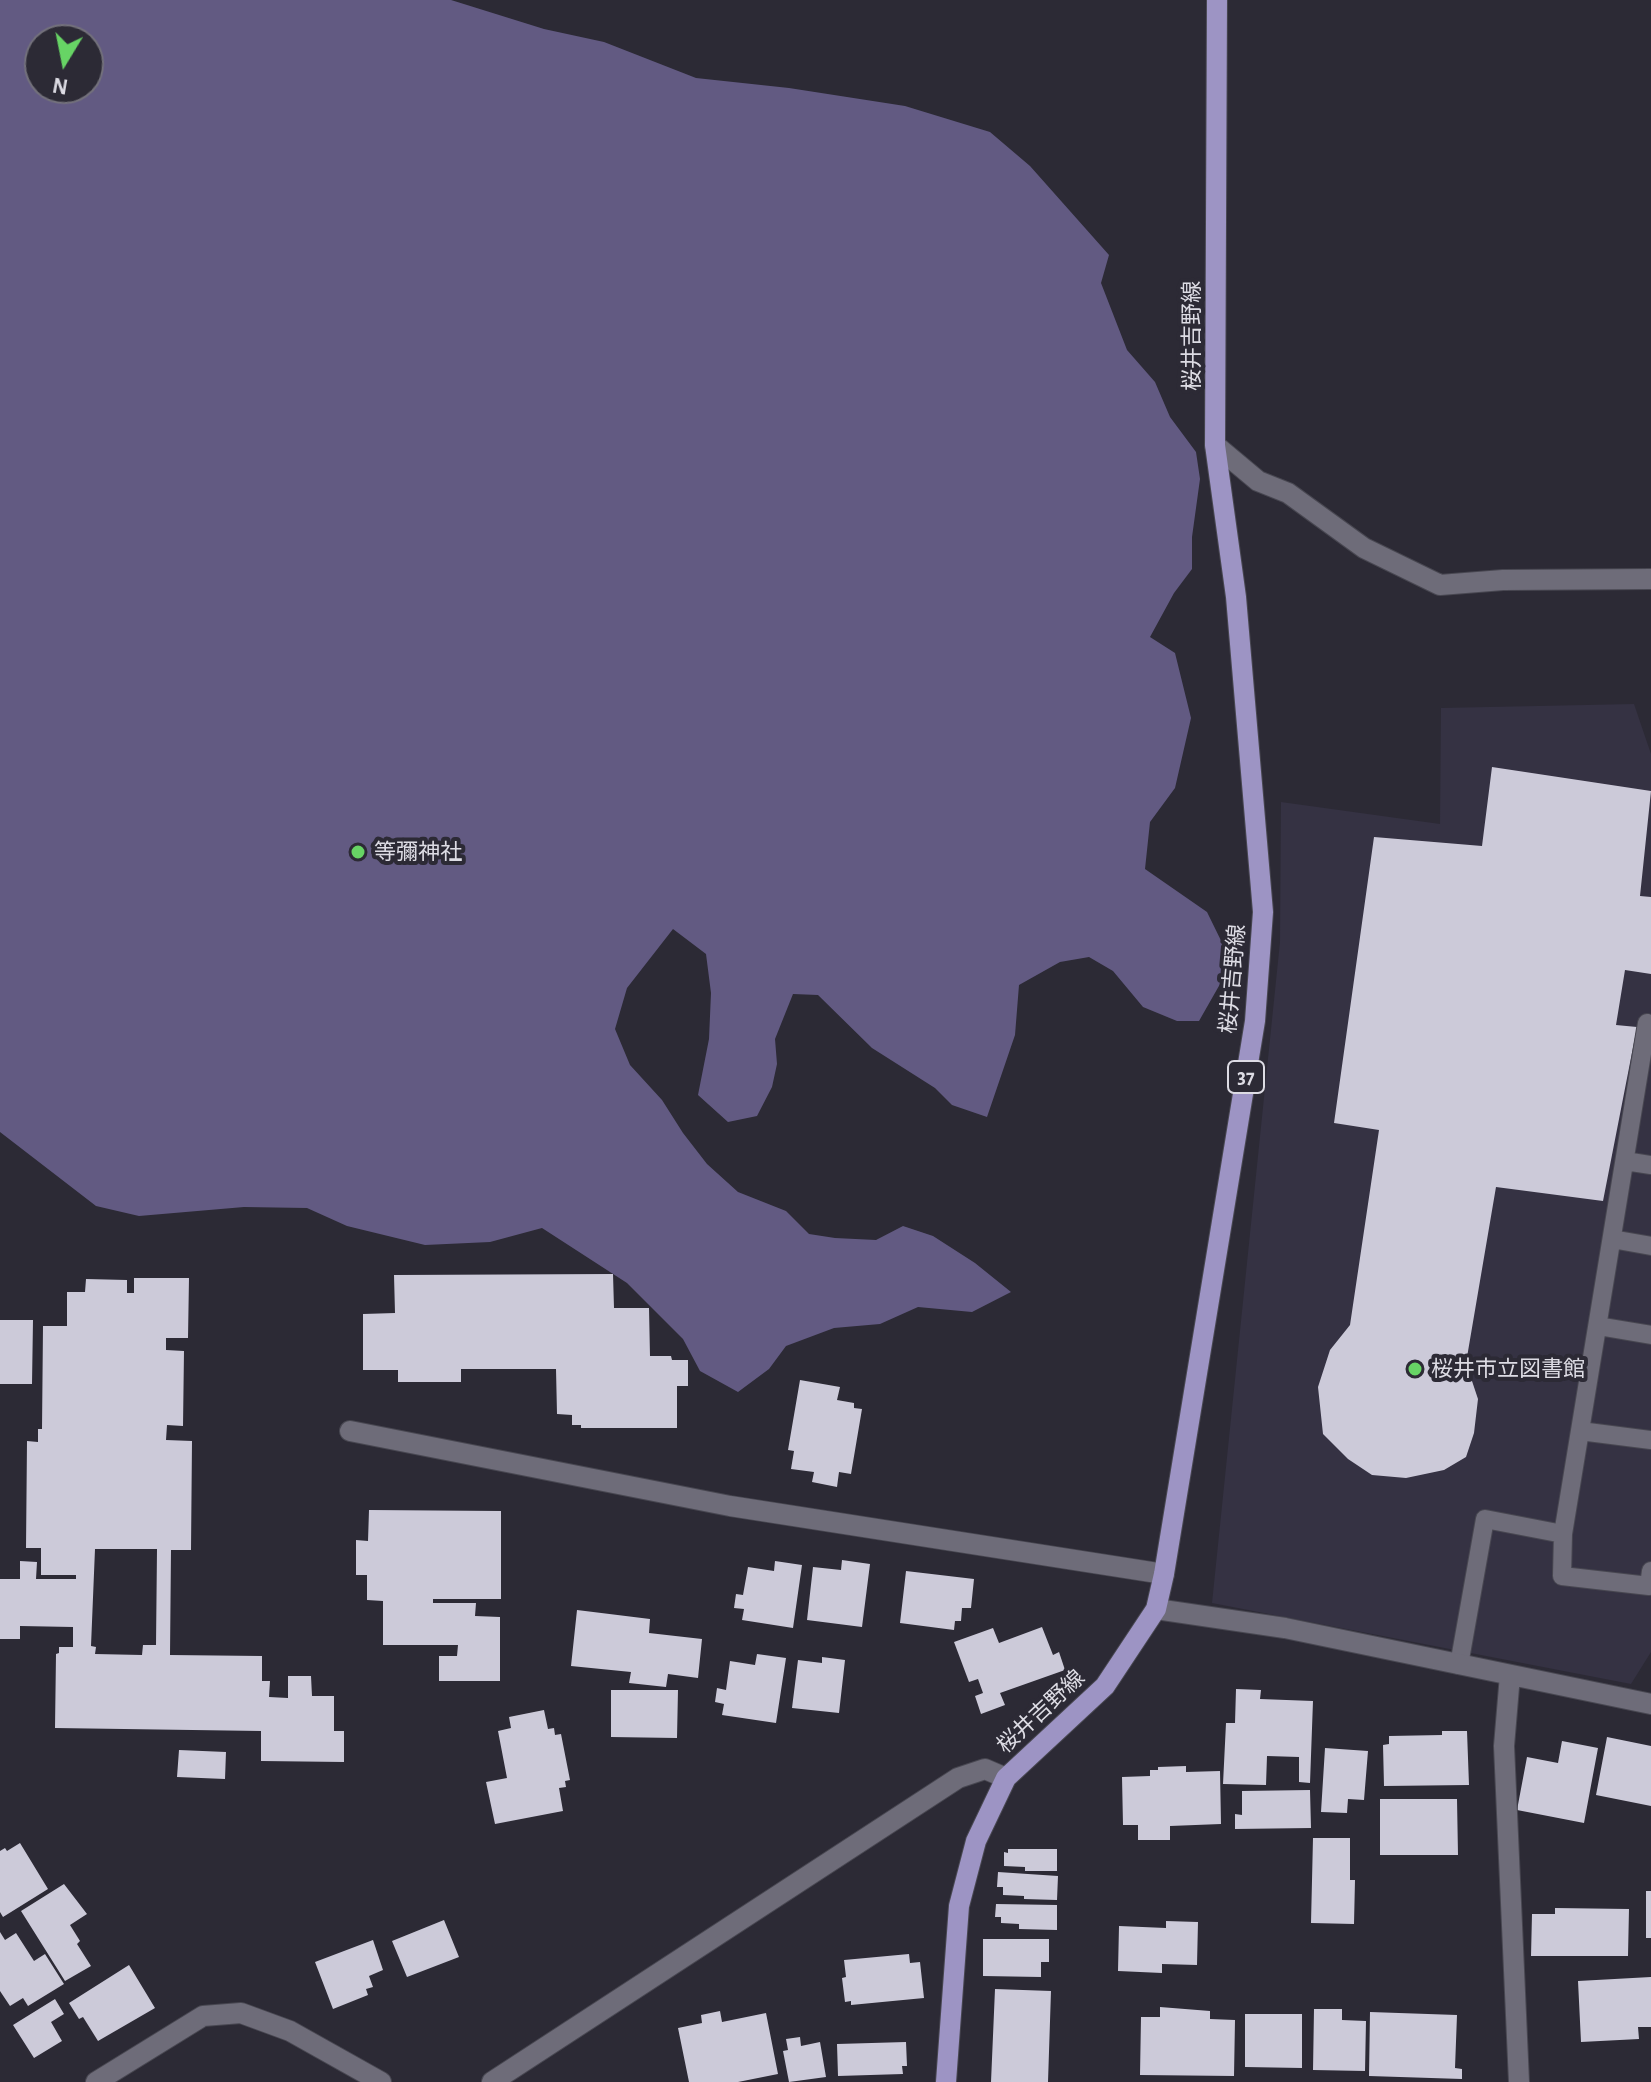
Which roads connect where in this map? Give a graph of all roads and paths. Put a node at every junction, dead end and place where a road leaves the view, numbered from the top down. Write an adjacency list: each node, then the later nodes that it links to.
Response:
1 (1217, 0): 2 (main road, 桜井吉野線 / 37)
2 (1215, 445): 3 (street); 16 (main road, 桜井吉野線 / 37)
3 (1651, 579)
4 (1647, 1023): 5 (lane)
5 (1625, 1161): 6 (lane); 7 (lane)
6 (1651, 1165)
7 (1612, 1239): 8 (lane); 9 (lane)
8 (1651, 1246)
9 (1598, 1326): 10 (lane); 12 (lane)
10 (1651, 1335)
11 (350, 1431): 16 (street)
12 (1580, 1431): 13 (lane); 14 (lane)
13 (1651, 1440)
14 (1563, 1534): 15 (lane); 18 (lane)
15 (1651, 1571)
16 (1164, 1574): 17 (main road, 桜井吉野線 / 37)
17 (1156, 1609): 18 (street); 21 (main road, 桜井吉野線 / 37)
18 (1459, 1665): 19 (street)
19 (1510, 1675): 20 (street); 26 (street)
20 (1651, 1704)
21 (1006, 1778): 24 (street); 25 (main road, 桜井吉野線 / 37)
22 (96, 2082): 23 (street)
23 (381, 2082)
24 (492, 2082)
25 (946, 2082)
26 (1519, 2082)

